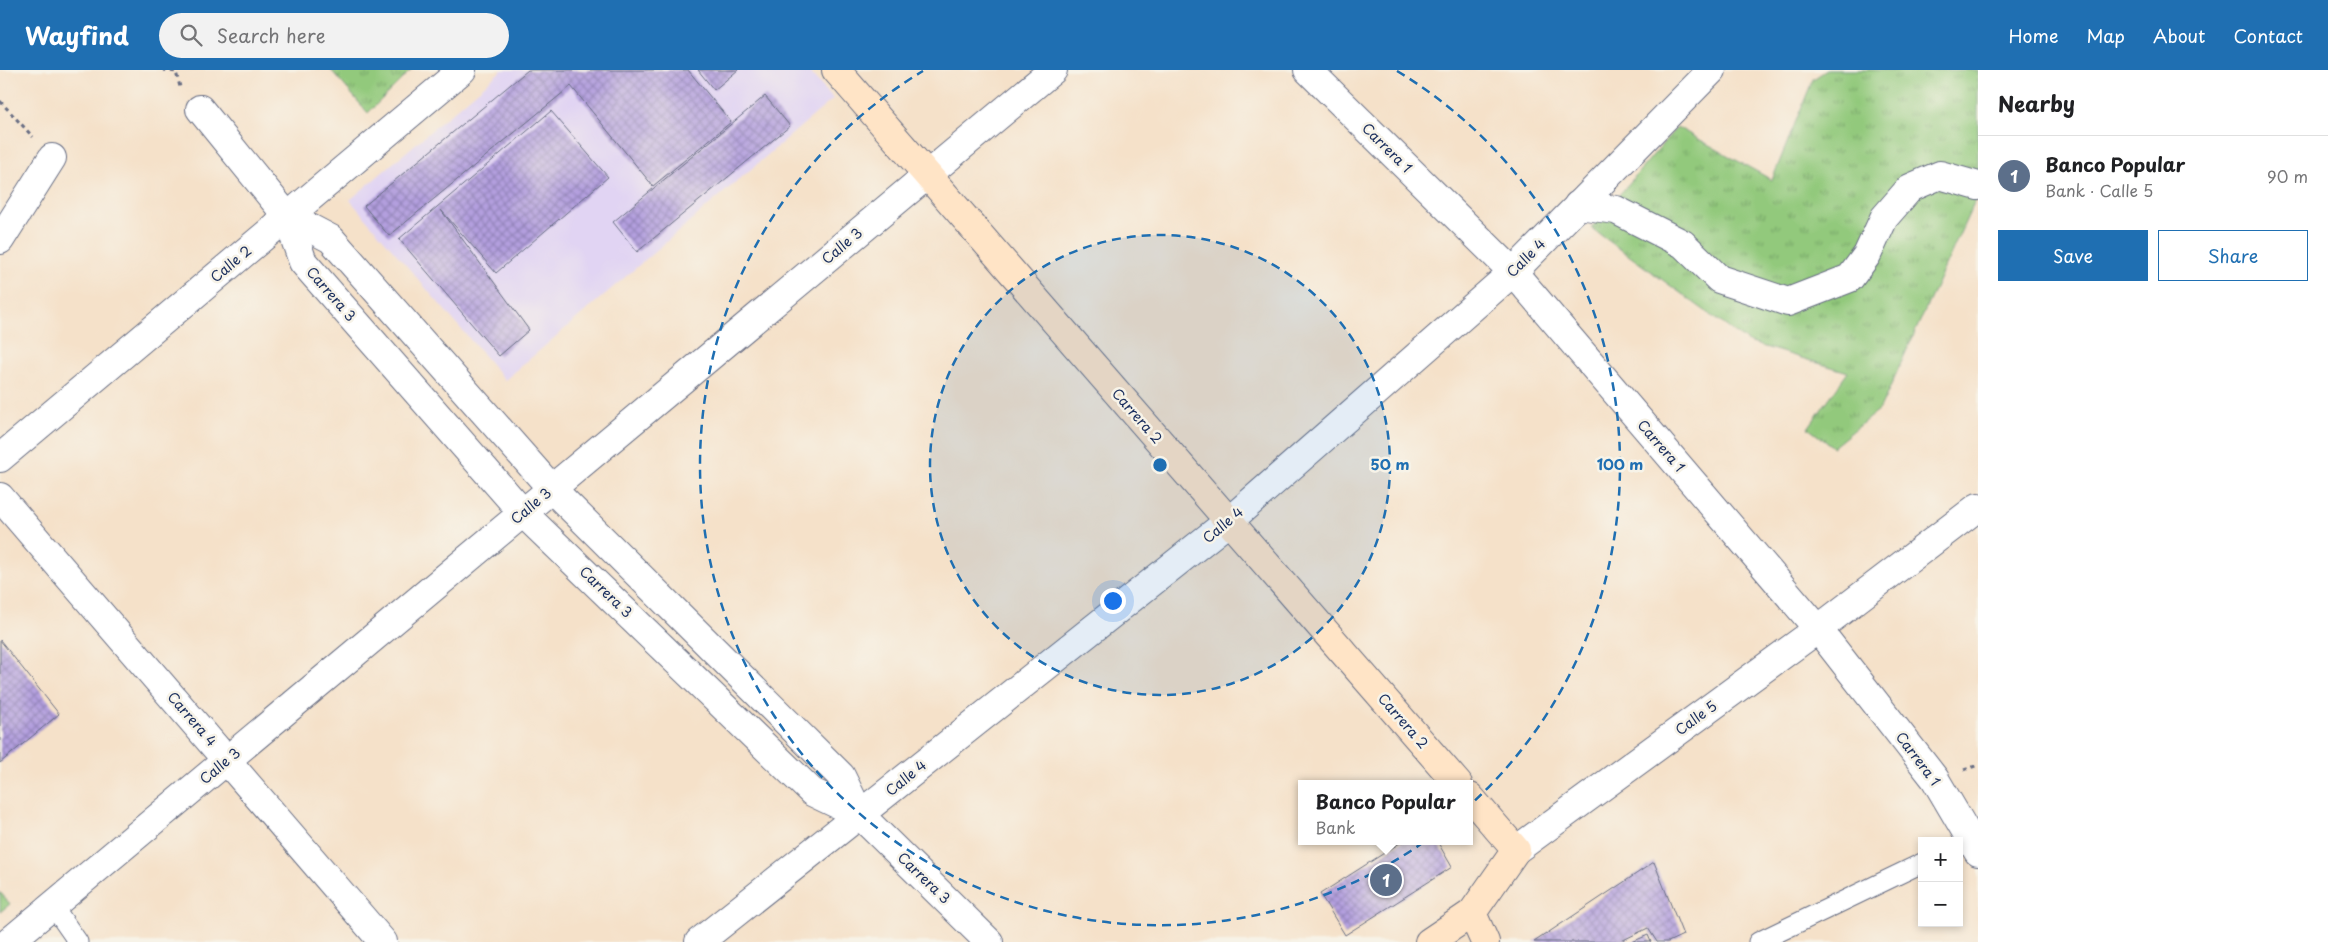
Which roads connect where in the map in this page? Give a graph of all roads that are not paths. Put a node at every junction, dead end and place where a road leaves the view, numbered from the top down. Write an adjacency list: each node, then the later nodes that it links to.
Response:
1 (462, 70): 11 (street, Calle 2)
2 (836, 70): 8 (street, Carrera 2)
3 (1053, 70): 8 (street, Calle 3)
4 (1308, 70): 13 (street, Carrera 1)
5 (1712, 70): 10 (street, Calle 4)
6 (200, 109): 11 (street)
7 (52, 158): 12 (street)
8 (928, 175): 15 (street, Calle 3); 19 (street, Carrera 2)
9 (1978, 186): 10 (street)
10 (1578, 205): 13 (street, Calle 4)
11 (287, 216): 14 (street, Calle 2); 15 (street, Carrera 3); 18 (street, Carrera 3)
12 (0, 240)
13 (1513, 272): 19 (street, Calle 4); 20 (street, Carrera 1)
14 (0, 458)
15 (552, 489): 18 (street, Calle 3); 24 (street, Carrera 3)
16 (0, 497): 21 (street, Carrera 4)
17 (1978, 507): 20 (street, Calle 5)
18 (523, 513): 21 (street, Calle 3); 24 (street, Carrera 3)
19 (1229, 521): 22 (street, Carrera 2); 24 (street, Calle 4)
20 (1818, 629): 25 (street, Carrera 1); 26 (street, Calle 5)
21 (227, 760): 28 (street, Calle 3); 32 (street, Carrera 4)
22 (1455, 780)
23 (1473, 800): 26 (street)
24 (860, 815): 33 (street, Calle 4); 34 (street, Carrera 3)
25 (1970, 845)
26 (1516, 850): 29 (street, Calle 5)
27 (1918, 865): 37 (lane)
28 (53, 906): 30 (street, Calle 3); 31 (lane)
29 (1472, 913): 35 (street, Calle 5); 36 (street)
30 (9, 942)
31 (78, 942)
32 (383, 942)
33 (699, 942)
34 (989, 942)
35 (1429, 942)
36 (1485, 942)
37 (1758, 942)

